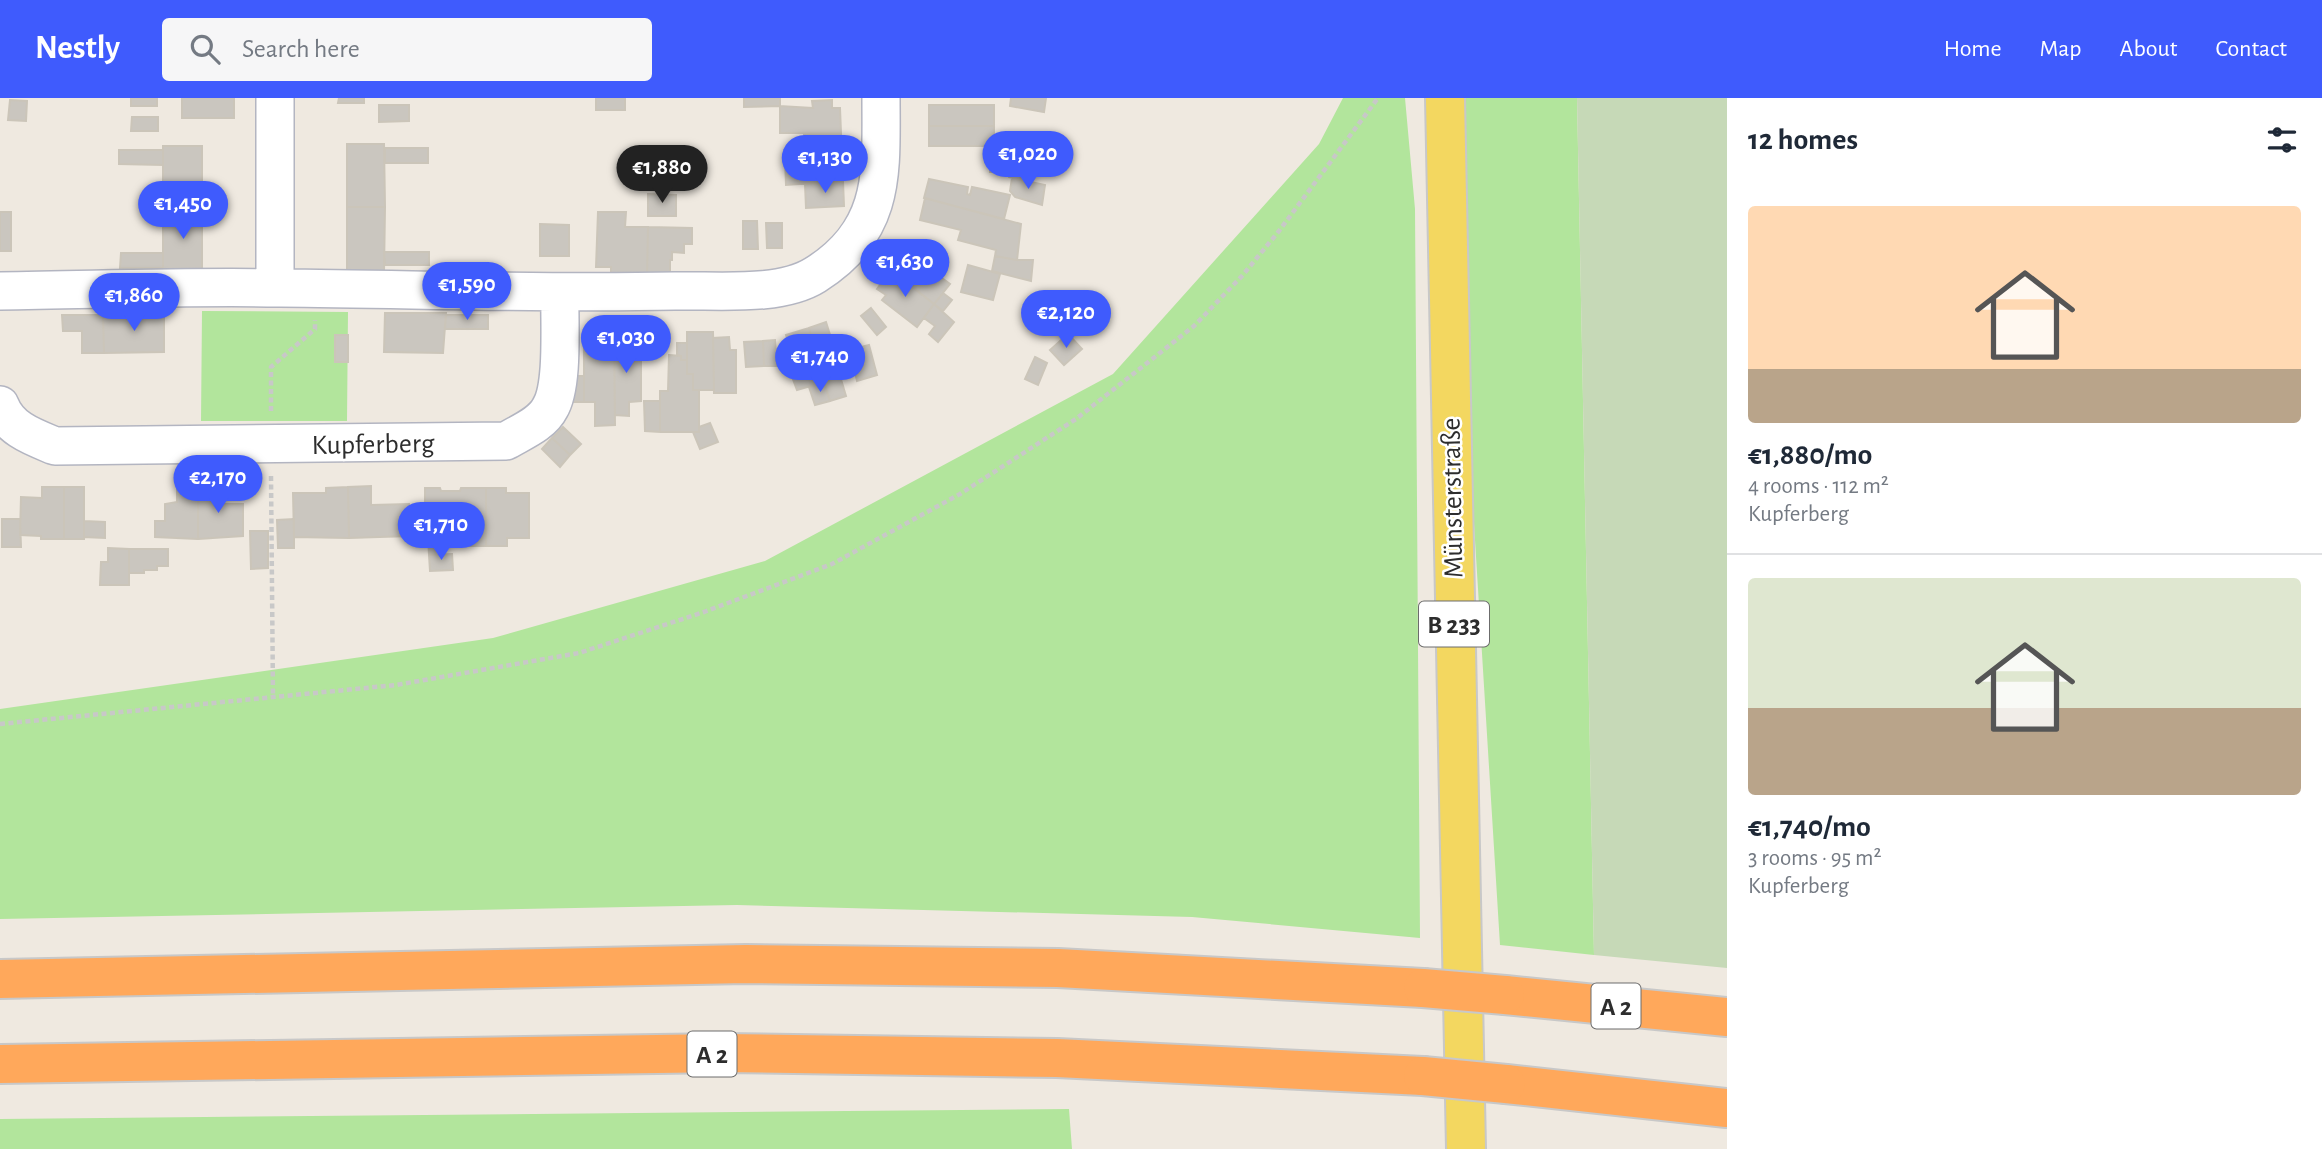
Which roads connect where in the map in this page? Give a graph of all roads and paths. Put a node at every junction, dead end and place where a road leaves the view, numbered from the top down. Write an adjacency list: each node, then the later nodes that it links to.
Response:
1 (275, 98): 5 (street)
2 (881, 98): 8 (street)
3 (1378, 98): 11 (path)
4 (1445, 98): 17 (main road, Münsterstraße / B 233)
5 (275, 288): 6 (street); 7 (street)
6 (315, 288): 8 (street); 10 (path)
7 (0, 291)
8 (560, 293): 10 (street, Kupferberg)
9 (0, 405): 10 (street, Kupferberg)
10 (271, 444): 11 (path)
11 (273, 697): 12 (path)
12 (0, 724)
13 (0, 979): 14 (highway, A 2, bridge)
14 (1727, 1017)
15 (0, 1064): 16 (highway, A 2, bridge)
16 (1727, 1108)
17 (1466, 1149)

